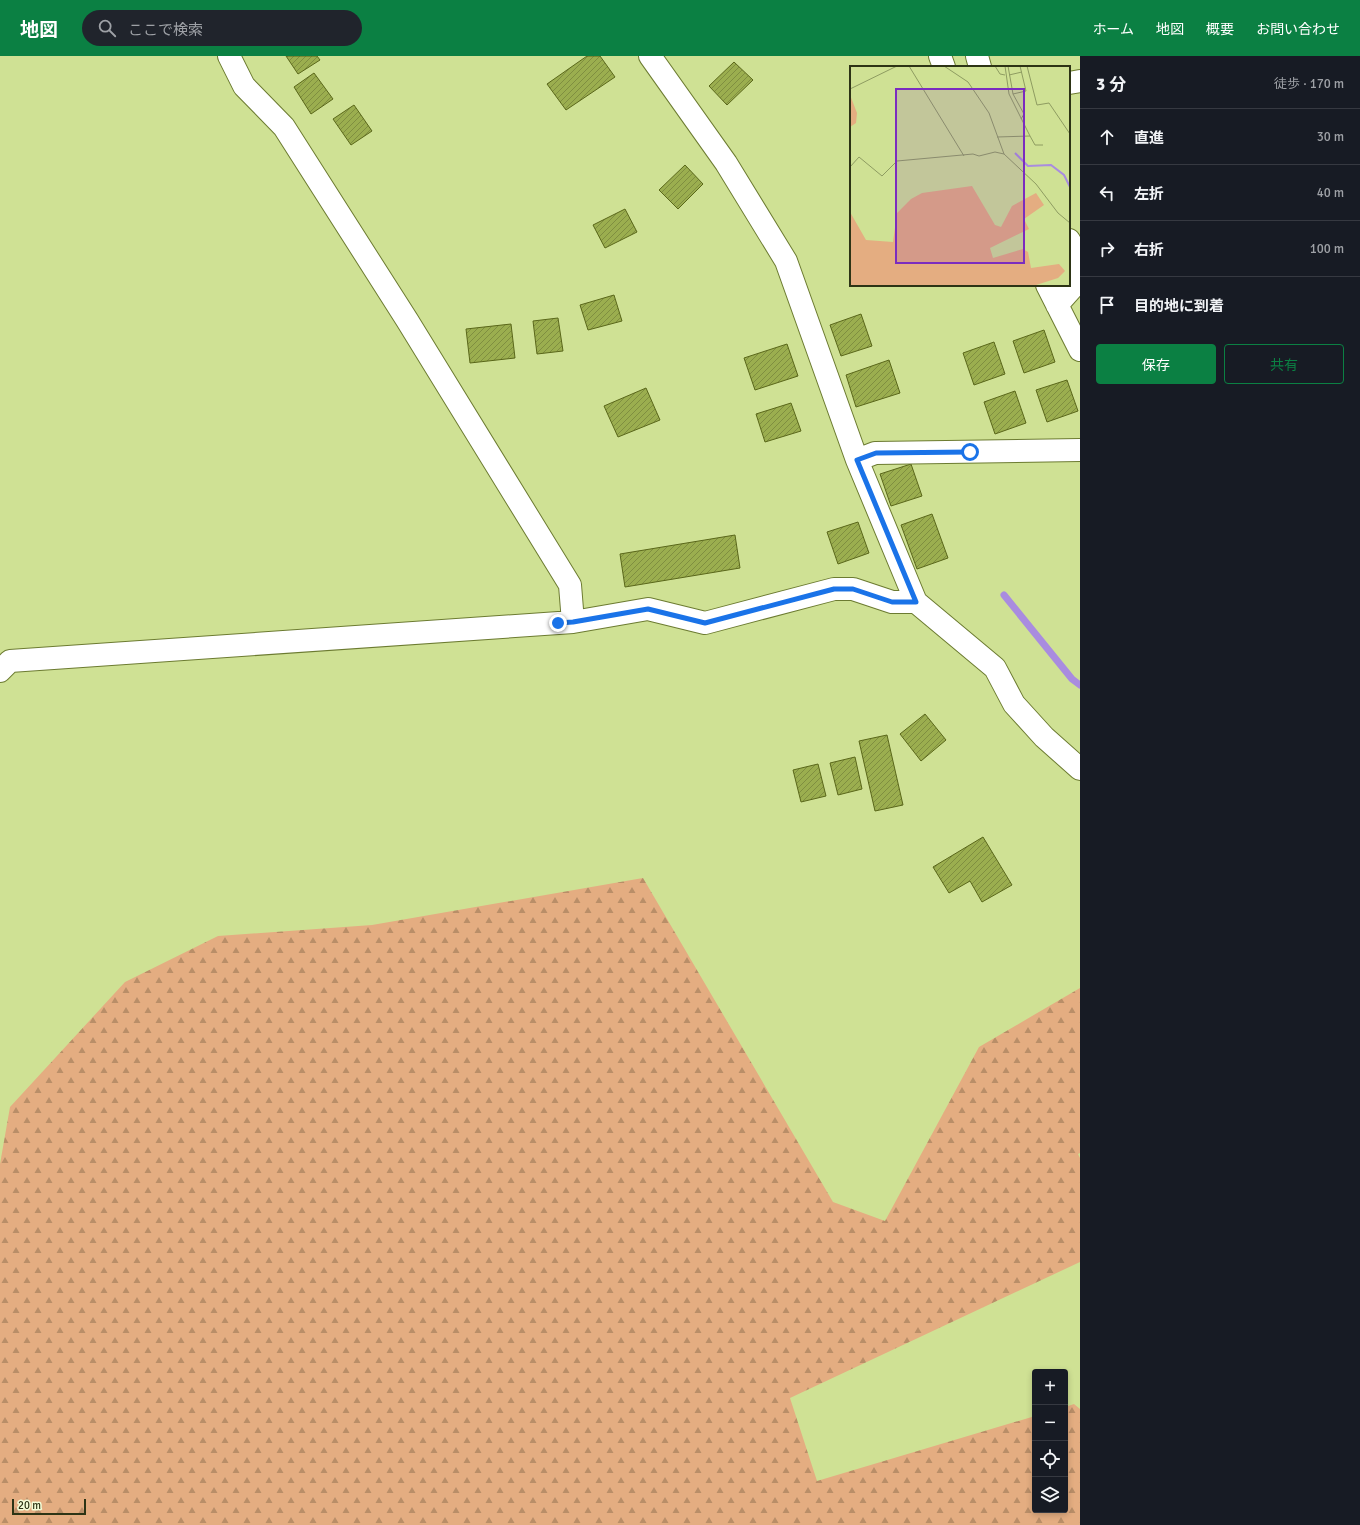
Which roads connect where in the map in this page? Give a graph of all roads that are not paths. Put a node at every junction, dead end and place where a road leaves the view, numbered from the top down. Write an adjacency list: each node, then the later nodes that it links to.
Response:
1 (229, 56): 18 (street)
2 (650, 56): 16 (street)
3 (940, 56): 5 (street)
4 (977, 56): 6 (street)
5 (944, 66)
6 (980, 66)
7 (1080, 81): 8 (street)
8 (1070, 83)
9 (1070, 242): 10 (street)
10 (1080, 258)
11 (1080, 269): 13 (street)
12 (1048, 286): 13 (street)
13 (1057, 305): 14 (street)
14 (1080, 350)
15 (1080, 450): 16 (street)
16 (857, 460): 17 (street)
17 (916, 602): 18 (street); 20 (street)
18 (573, 622): 19 (street)
19 (0, 671)
20 (1080, 769)

